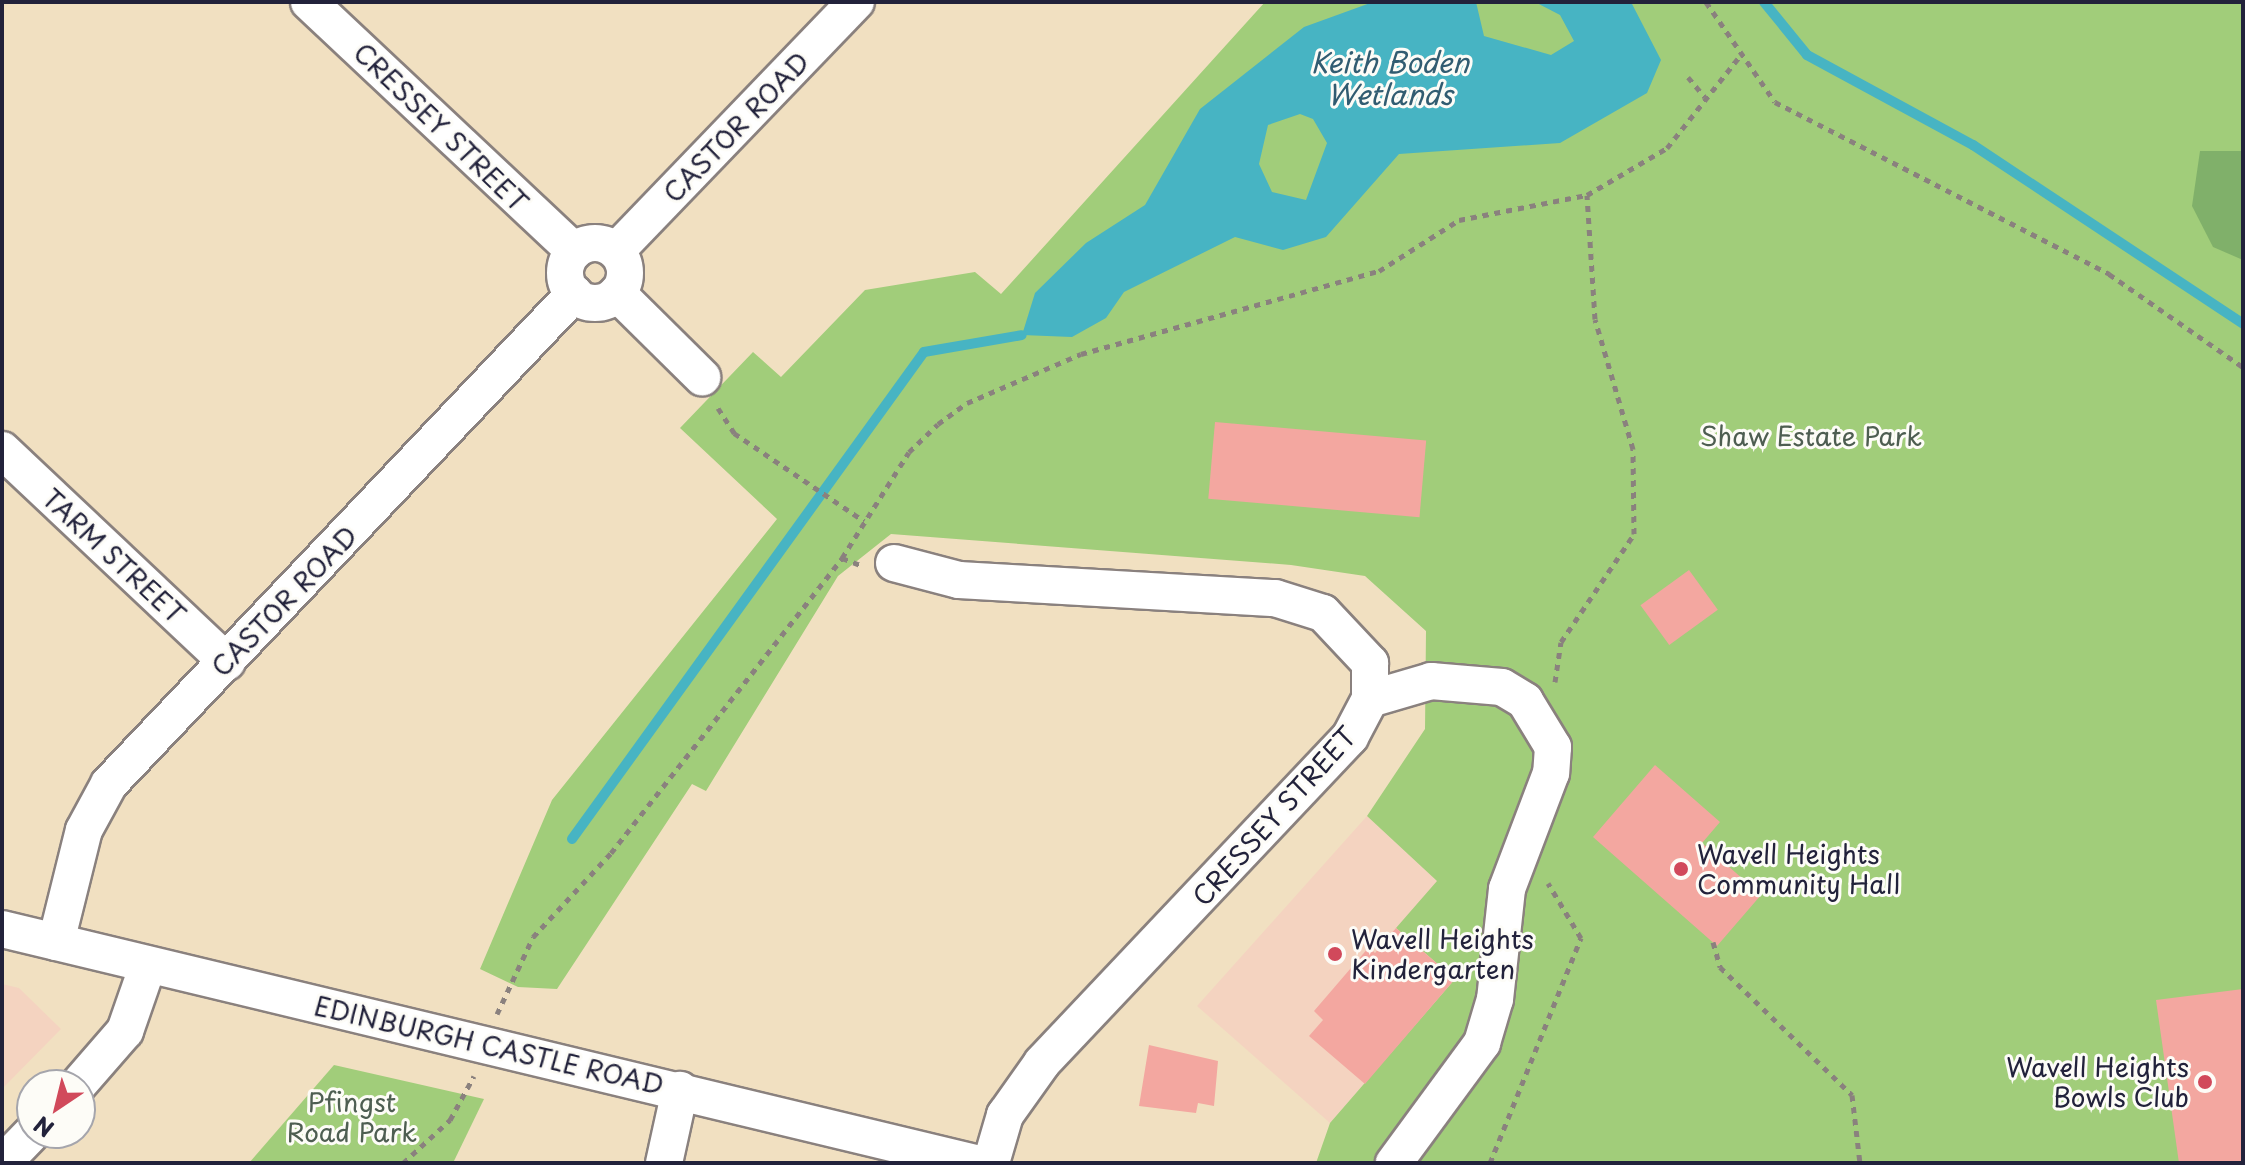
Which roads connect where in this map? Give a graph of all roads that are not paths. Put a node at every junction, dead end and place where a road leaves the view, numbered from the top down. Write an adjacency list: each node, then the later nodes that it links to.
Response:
1 (309, 2): 3 (street, CRESSEY STREET)
2 (856, 2): 4 (street, CASTOR ROAD)
3 (574, 251): 4 (street); 6 (street)
4 (616, 251): 5 (street)
5 (617, 293): 6 (street); 7 (street)
6 (574, 294): 10 (street, CASTOR ROAD)
7 (702, 377)
8 (2, 450): 10 (street, TARM STREET)
9 (894, 563): 11 (street, CRESSEY STREET)
10 (227, 662): 13 (street, CASTOR ROAD)
11 (1370, 699): 19 (street, CRESSEY STREET); 20 (street)
12 (2, 929): 13 (street, EDINBURGH CASTLE ROAD)
13 (56, 942): 14 (street, EDINBURGH CASTLE ROAD)
14 (148, 965): 15 (street); 16 (street, EDINBURGH CASTLE ROAD)
15 (92, 1069)
16 (680, 1090): 17 (street); 18 (street, EDINBURGH CASTLE ROAD)
17 (664, 1163)
18 (975, 1163)
19 (991, 1163)
20 (1394, 1163)

